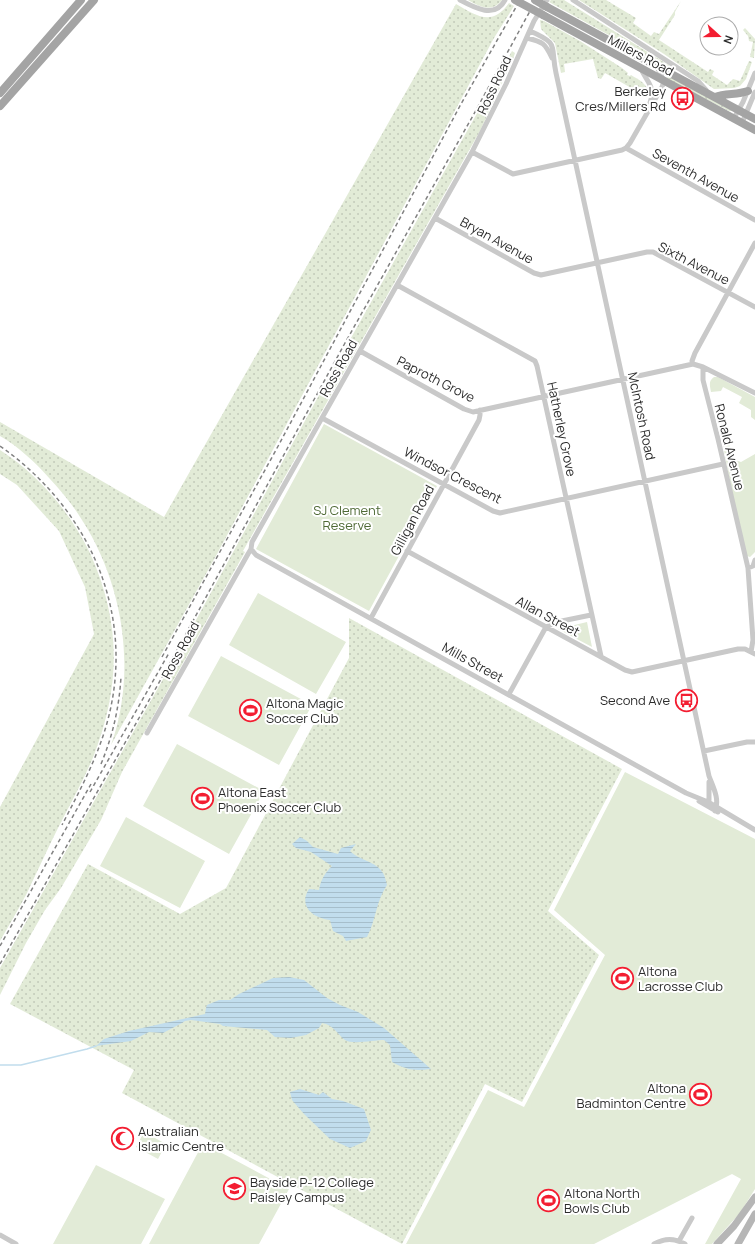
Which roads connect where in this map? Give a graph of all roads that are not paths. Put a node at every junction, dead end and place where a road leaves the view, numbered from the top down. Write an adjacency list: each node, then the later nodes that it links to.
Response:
1 (80, 0): 9 (main road)
2 (94, 0): 10 (main road)
3 (460, 0): 4 (street)
4 (506, 0)
5 (515, 0): 8 (main road, Millers Road, bridge)
6 (535, 0): 8 (main road, Millers Road, bridge)
7 (573, 0): 20 (street, Millers Road)
8 (544, 8): 11 (street, Ross Road); 14 (main road, Millers Road); 15 (main road, Millers Road)
9 (72, 9): 10 (main road); 19 (main road)
10 (80, 16): 21 (main road)
11 (530, 31): 12 (street, Ross Road); 13 (street, McIntosh Road)
12 (527, 38): 13 (street, McIntosh Road); 28 (street, Ross Road)
13 (554, 61): 29 (street, McIntosh Road)
14 (656, 66): 17 (street); 20 (main road, Millers Road)
15 (641, 69): 17 (main road, Millers Road); 22 (street)
16 (755, 73): 18 (street)
17 (664, 81): 22 (street); 25 (main road, Millers Road)
18 (751, 92): 20 (main road); 23 (street); 23 (street)
19 (0, 93)
20 (712, 95): 23 (main road, Millers Road)
21 (0, 106)
22 (647, 111): 27 (street)
23 (742, 112): 24 (main road, Millers Road); 25 (street); 25 (street)
24 (755, 119)
25 (738, 121): 26 (main road, Millers Road)
26 (755, 130)
27 (626, 148): 29 (street); 31 (street, Seventh Avenue)
28 (472, 152): 29 (street); 30 (street, Ross Road)
29 (575, 160): 33 (street, McIntosh Road)
30 (434, 218): 33 (street, Bryan Avenue); 34 (street, Ross Road)
31 (755, 220)
32 (755, 242): 35 (street)
33 (597, 263): 35 (street, Sixth Avenue); 40 (street, McIntosh Road)
34 (397, 285): 37 (street, Ross Road); 42 (street, Hatherley Grove)
35 (728, 292): 36 (street, Sixth Avenue); 38 (street)
36 (755, 307)
37 (360, 351): 43 (street, Paproth Grove); 44 (street, Ross Road)
38 (693, 364): 39 (street); 40 (street, Paproth Grove)
39 (703, 367): 41 (street); 45 (street, Ronald Avenue)
40 (622, 379): 42 (street, Paproth Grove); 46 (street, McIntosh Road)
41 (755, 394)
42 (544, 396): 43 (street, Paproth Grove); 48 (street, Hatherley Grove)
43 (480, 410): 47 (street, Gilligan Road)
44 (322, 418): 47 (street, Windsor Crescent); 49 (street, Ross Road)
45 (724, 464): 46 (street, Windsor Crescent); 51 (street, Ronald Avenue)
46 (645, 482): 48 (street, Windsor Crescent); 57 (street, McIntosh Road)
47 (444, 484): 48 (street, Windsor Crescent); 50 (street, Gilligan Road)
48 (566, 499): 52 (street, Hatherley Grove)
49 (251, 549): 53 (street, Mills Street); 59 (street, Ross Road)
50 (407, 551): 53 (street, Gilligan Road); 54 (street, Allan Street)
51 (753, 565): 55 (street, Ronald Avenue)
52 (591, 615): 54 (street); 56 (street, Hatherley Grove)
53 (371, 618): 58 (street, Mills Street)
54 (546, 627): 56 (street, Allan Street); 58 (street)
55 (753, 653): 57 (street, Allan Street)
56 (600, 656): 57 (street, Allan Street)
57 (684, 661): 61 (street, McIntosh Road)
58 (509, 694): 63 (street, Mills Street)
59 (147, 733)
60 (755, 742): 61 (street)
61 (704, 751): 62 (street, McIntosh Road)
62 (709, 776): 63 (street, McIntosh Road); 64 (street, McIntosh Road)
63 (707, 804): 64 (street, Mills Street)
64 (716, 809): 65 (street, Mills Street)
65 (755, 830)
66 (755, 1197): 73 (street)
67 (755, 1214): 75 (street)
68 (692, 1218): 70 (street)
69 (0, 1235): 71 (street)
70 (682, 1243): 72 (street)
71 (16, 1244)
72 (654, 1244)
73 (717, 1244): 74 (street)
74 (726, 1244)
75 (738, 1244)

